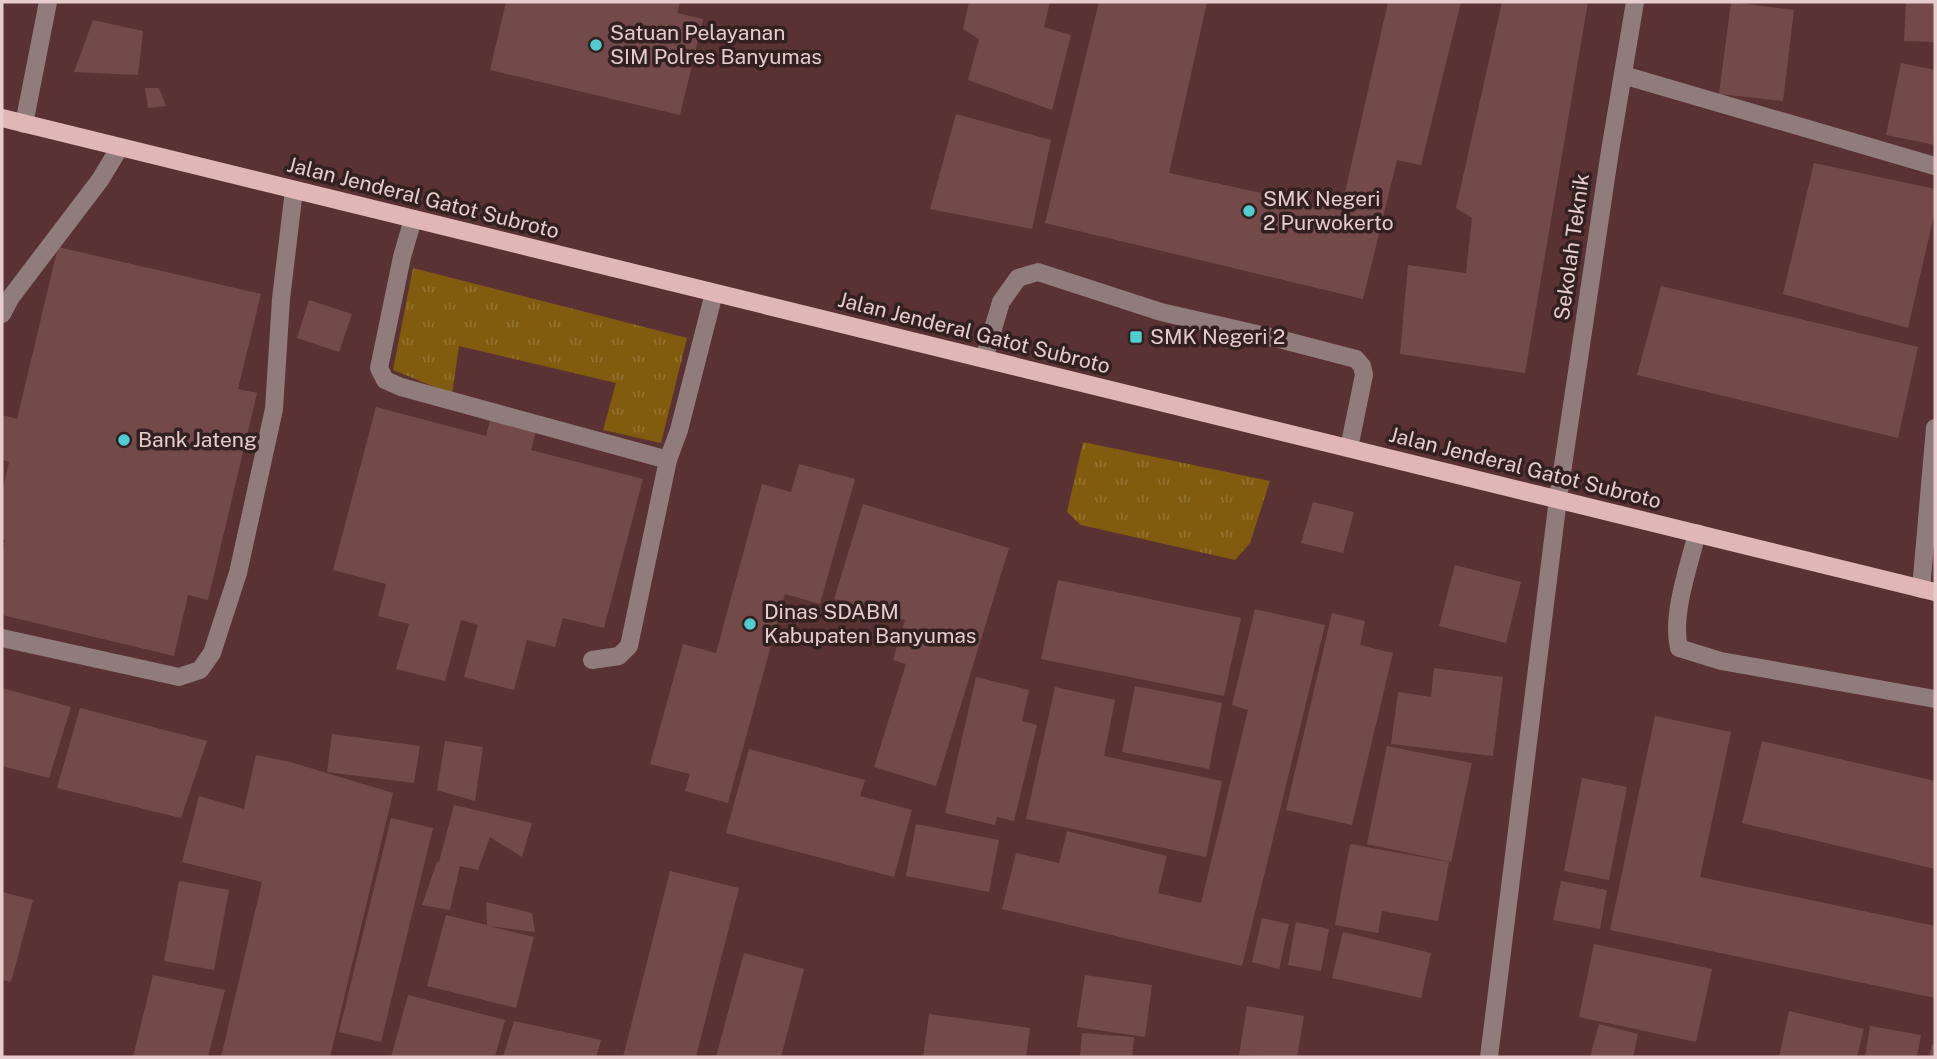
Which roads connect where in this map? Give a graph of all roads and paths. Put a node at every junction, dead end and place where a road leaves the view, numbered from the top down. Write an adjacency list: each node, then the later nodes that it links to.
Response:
1 (48, 2): 5 (street)
2 (1635, 2): 3 (street, Sekolah Teknik)
3 (1623, 75): 7 (street); 16 (street, Sekolah Teknik)
4 (2, 118): 5 (main road, Jalan Jenderal Gatot Subroto)
5 (24, 124): 6 (main road, Jalan Jenderal Gatot Subroto)
6 (120, 147): 8 (main road, Jalan Jenderal Gatot Subroto); 11 (street)
7 (1935, 166)
8 (294, 190): 9 (main road, Jalan Jenderal Gatot Subroto); 19 (street)
9 (413, 219): 10 (main road, Jalan Jenderal Gatot Subroto); 15 (street)
10 (714, 293): 12 (main road, Jalan Jenderal Gatot Subroto); 15 (street)
11 (2, 314)
12 (984, 359): 14 (main road, Jalan Jenderal Gatot Subroto); 14 (street)
13 (1935, 428): 18 (street)
14 (1349, 448): 16 (main road, Jalan Jenderal Gatot Subroto)
15 (668, 460): 20 (street)
16 (1558, 499): 17 (main road, Jalan Jenderal Gatot Subroto); 22 (street, Sekolah Teknik)
17 (1697, 533): 18 (main road, Jalan Jenderal Gatot Subroto); 21 (street)
18 (1928, 590)
19 (2, 638)
20 (592, 660)
21 (1935, 699)
22 (1489, 1057)

